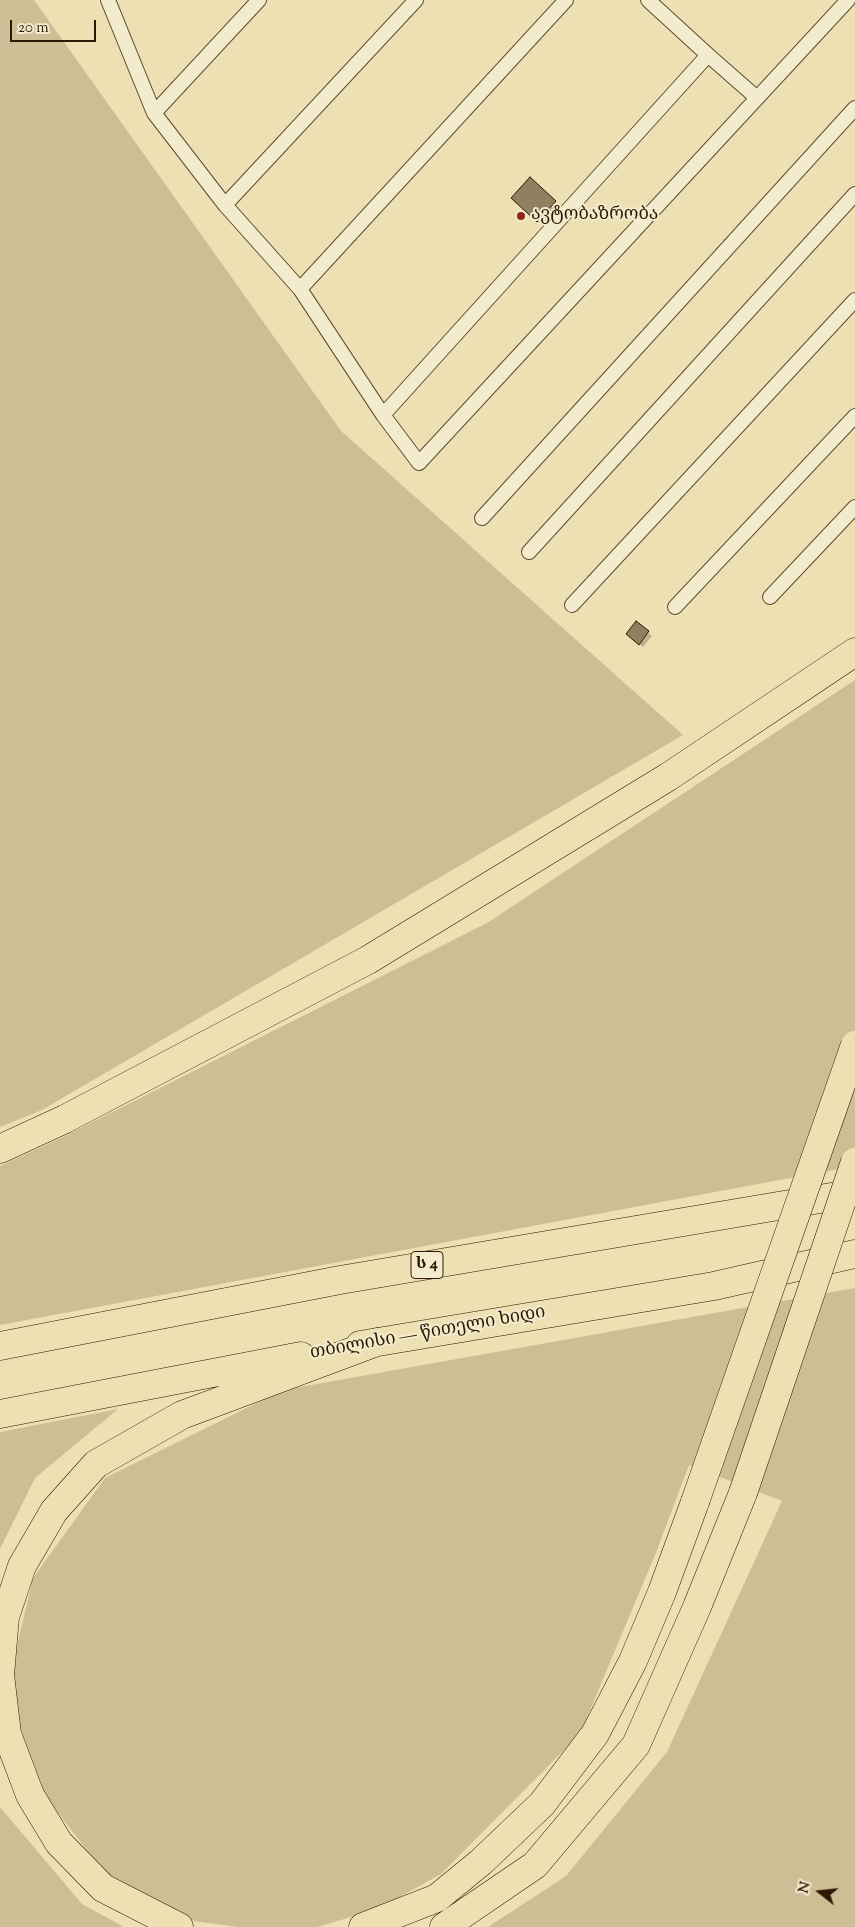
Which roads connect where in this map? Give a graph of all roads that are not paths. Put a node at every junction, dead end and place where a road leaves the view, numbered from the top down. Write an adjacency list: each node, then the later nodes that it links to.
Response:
1 (108, 0): 11 (lane)
2 (259, 0): 11 (lane)
3 (416, 0): 13 (lane)
4 (566, 0): 14 (lane)
5 (648, 0): 7 (lane)
6 (840, 3): 9 (lane)
7 (664, 5): 8 (lane)
8 (708, 55): 9 (lane); 16 (lane)
9 (757, 98): 16 (lane)
10 (855, 108): 19 (lane)
11 (154, 113): 13 (lane)
12 (855, 194): 20 (lane)
13 (225, 204): 14 (lane)
14 (300, 289): 16 (lane)
15 (855, 300): 22 (lane)
16 (383, 415)
17 (855, 416): 23 (lane)
18 (855, 507): 21 (lane)
19 (482, 518)
20 (529, 552)
21 (770, 597)
22 (572, 606)
23 (675, 607)
24 (855, 652): 26 (highway)
25 (855, 1045): 34 (highway, bridge)
26 (0, 1149)
27 (855, 1162): 35 (highway, bridge)
28 (855, 1193): 31 (highway, ს 4)
29 (855, 1254): 30 (highway, თბილისი — წითელი ხიდი)
30 (377, 1342): 32 (highway, თბილისი — წითელი ხიდი); 33 (highway)
31 (0, 1346)
32 (0, 1414)
33 (179, 1927)
34 (363, 1927)
35 (444, 1927)

